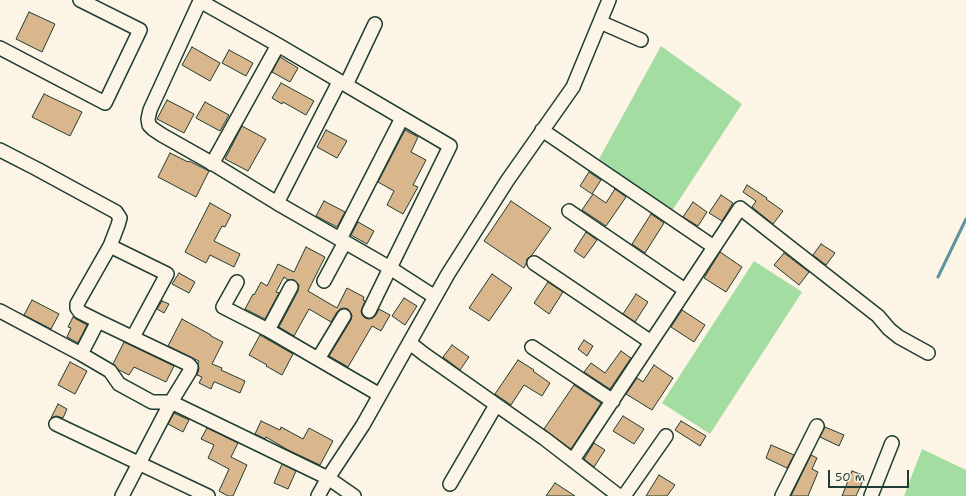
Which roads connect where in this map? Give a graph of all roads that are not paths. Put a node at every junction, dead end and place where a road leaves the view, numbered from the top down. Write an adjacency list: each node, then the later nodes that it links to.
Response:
1 (80, 0): 7 (street)
2 (609, 0): 3 (street)
3 (600, 22): 5 (street); 10 (street)
4 (375, 24): 8 (street)
5 (641, 40)
6 (278, 45): 8 (street); 12 (street); 12 (street)
7 (0, 48)
8 (343, 83): 9 (street); 13 (street)
9 (402, 118): 15 (street); 19 (street)
10 (542, 130): 17 (street); 24 (street)
11 (0, 150): 16 (street)
12 (212, 164): 13 (street)
13 (277, 203): 15 (street)
14 (569, 210): 23 (street)
15 (342, 241): 19 (street); 20 (street)
16 (110, 246): 28 (street); 30 (street)
17 (714, 247): 23 (street); 34 (street)
18 (534, 263): 31 (street)
19 (390, 268): 24 (street); 26 (street)
20 (324, 281)
21 (237, 282): 29 (street)
22 (291, 287): 29 (street)
23 (686, 290): 31 (street)
24 (435, 297): 32 (street)
25 (0, 311): 35 (street)
26 (368, 311)
27 (344, 316): 36 (street)
28 (98, 321): 30 (street); 35 (street)
29 (268, 330): 36 (street)
30 (133, 337): 39 (street)
31 (651, 342): 38 (street)
32 (410, 343): 37 (street); 40 (street)
33 (532, 347): 38 (street)
34 (928, 353)
35 (81, 354): 39 (street)
36 (318, 359): 37 (street)
37 (380, 395): 47 (street)
38 (613, 400): 45 (street)
39 (171, 402): 46 (street); 47 (street)
40 (496, 405): 45 (street); 48 (street)
41 (56, 424): 46 (street)
42 (817, 426): 55 (street)
43 (666, 436): 54 (street)
44 (892, 443): 56 (street)
45 (573, 460): 53 (street)
46 (139, 463): 49 (street); 50 (street)
47 (328, 478): 51 (street); 52 (street)
48 (450, 484)
49 (122, 496)
50 (208, 496)
51 (318, 496)
52 (354, 496)
53 (620, 496)
54 (624, 496)
55 (782, 496)
56 (872, 496)

